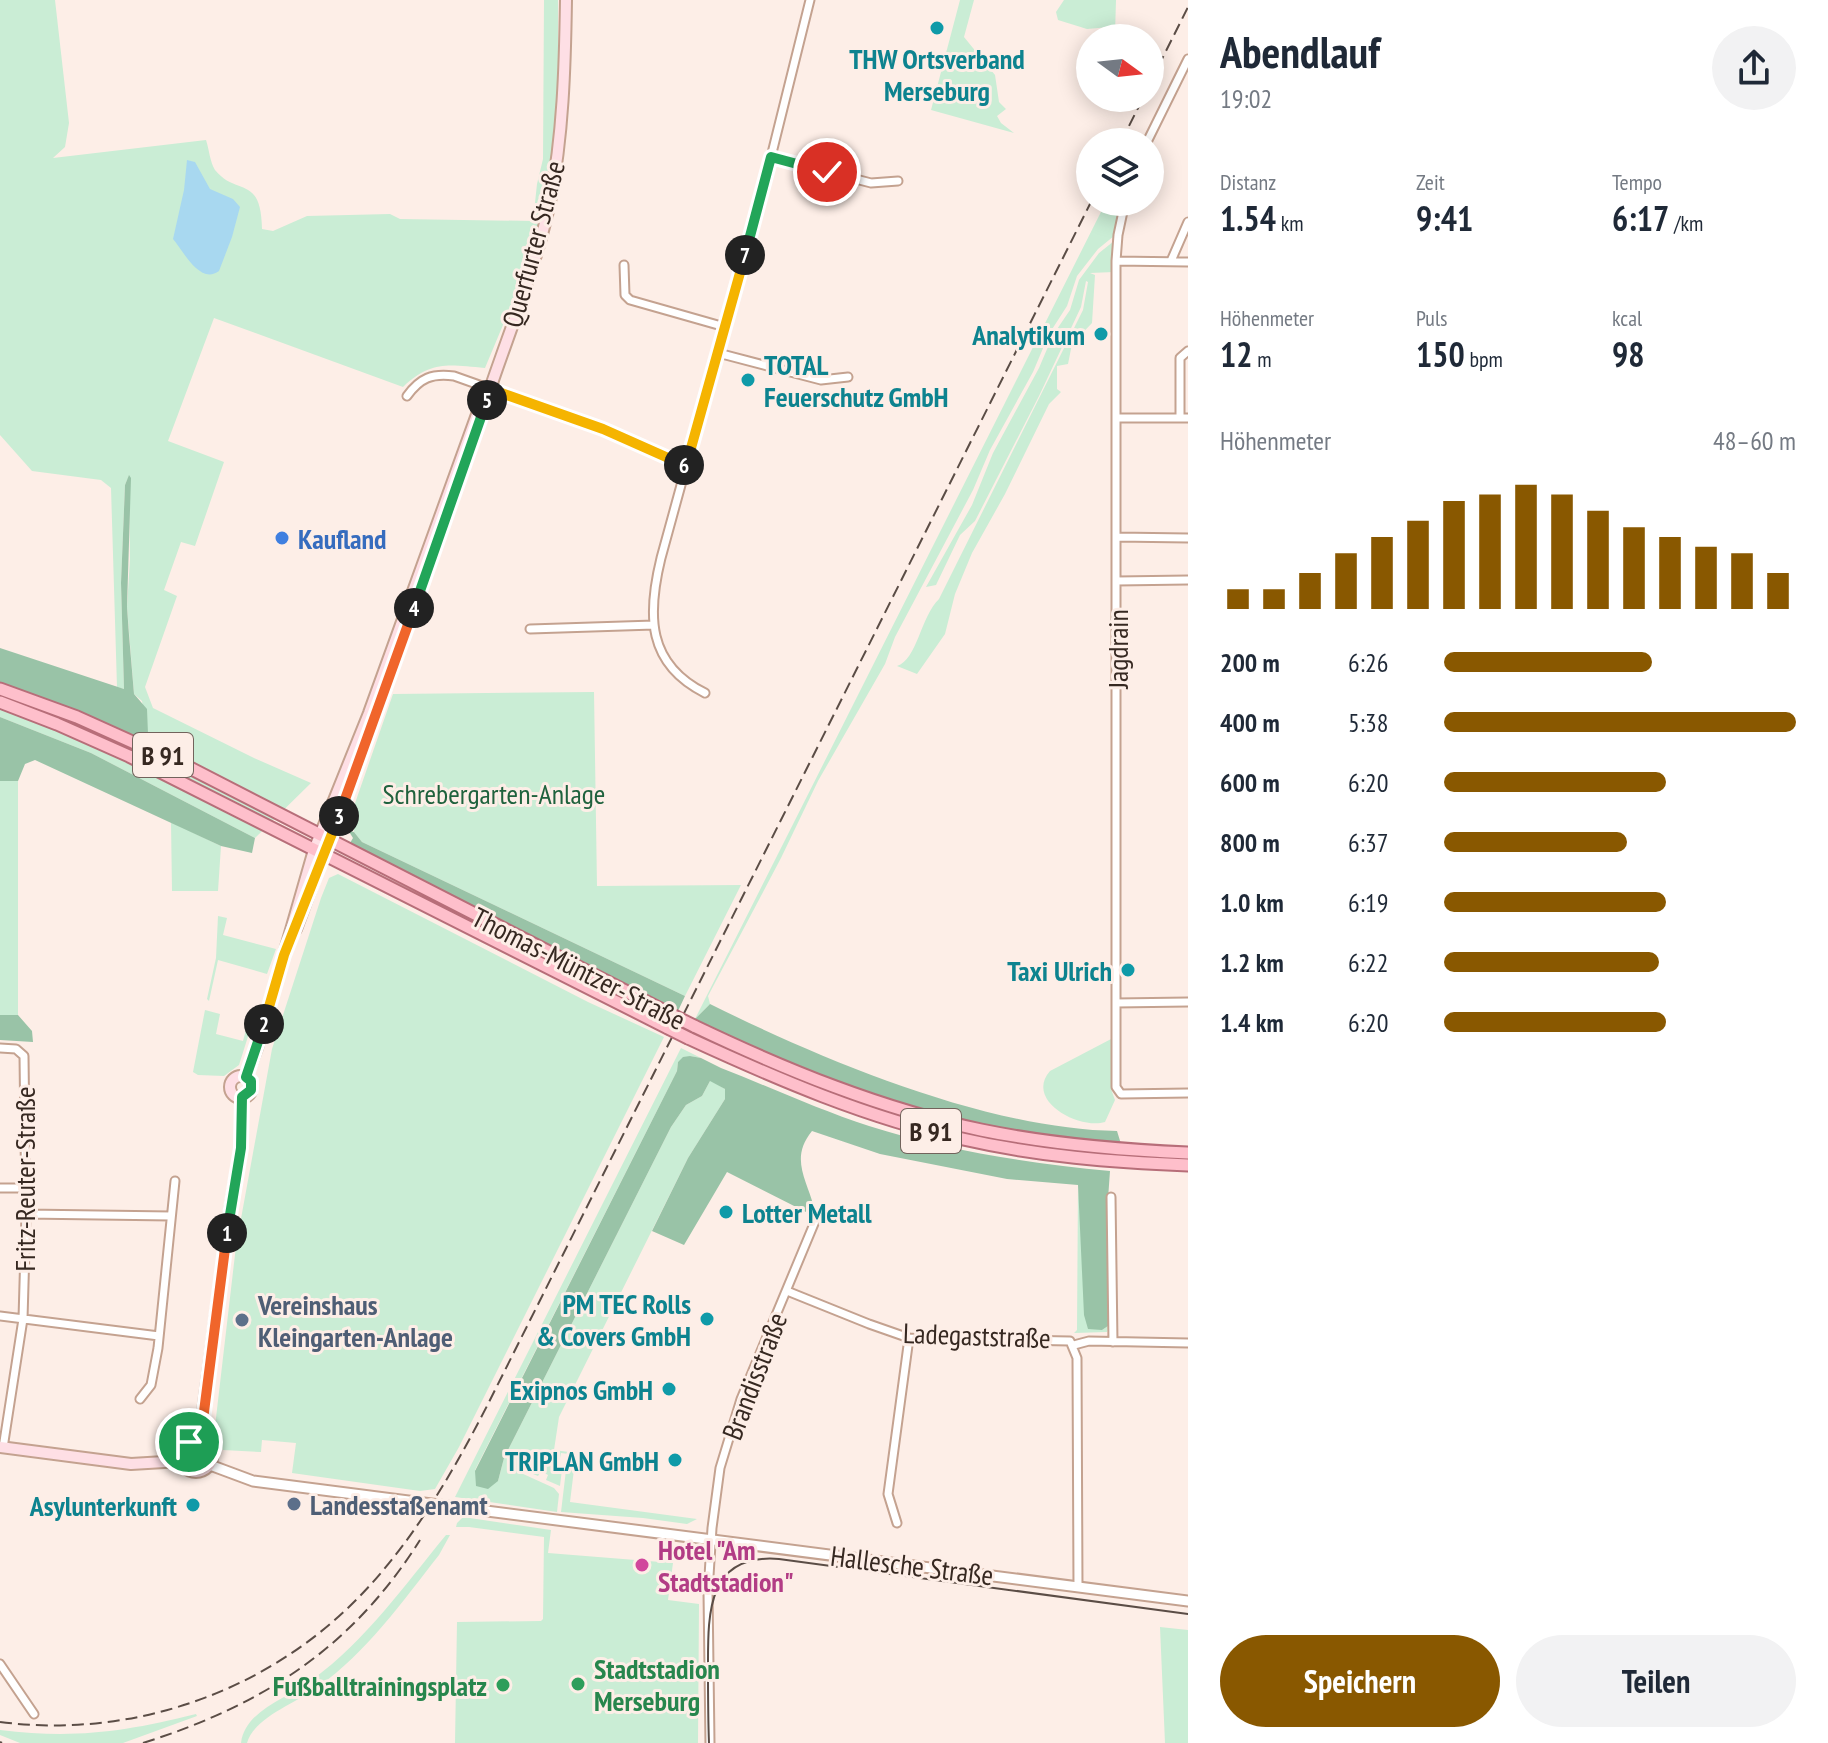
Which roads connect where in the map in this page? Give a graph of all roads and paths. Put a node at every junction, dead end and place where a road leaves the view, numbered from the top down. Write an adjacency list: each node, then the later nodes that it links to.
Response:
1 (566, 0): 17 (main road, Querfurter Straße)
2 (810, 0): 5 (street)
3 (1188, 59): 4 (street)
4 (1154, 128)
5 (771, 157): 6 (street); 13 (street)
6 (898, 181)
7 (1122, 216): 9 (street, Jagdrain)
8 (1188, 222): 10 (street)
9 (1116, 261): 10 (street); 19 (street, Jagdrain)
10 (1171, 261): 11 (street)
11 (1188, 262)
12 (624, 265): 13 (street)
13 (725, 327): 15 (street)
14 (1188, 351): 20 (street)
15 (718, 353): 16 (street); 21 (street)
16 (848, 377)
17 (490, 389): 18 (street); 21 (street); 31 (main road, Querfurter Straße)
18 (407, 396)
19 (1117, 418): 20 (street); 22 (street, Jagdrain)
20 (1184, 418)
21 (686, 466): 26 (street)
22 (1117, 537): 23 (street); 25 (street, Jagdrain)
23 (1188, 538)
24 (1188, 580): 25 (street)
25 (1117, 581): 34 (street, Jagdrain)
26 (654, 625): 27 (street); 29 (street)
27 (530, 629)
28 (0, 689): 31 (main road, Thomas-Müntzer-Straße / B 91)
29 (705, 693)
30 (0, 702): 32 (main road, Thomas-Müntzer-Straße / B 91)
31 (325, 837): 32 (main road, Querfurter Straße); 39 (main road, Thomas-Müntzer-Straße / B 91, bridge)
32 (319, 852): 36 (main road, Querfurter Straße); 40 (main road, Thomas-Müntzer-Straße / B 91, bridge)
33 (1188, 1002): 34 (street)
34 (1116, 1003): 37 (street, Jagdrain)
35 (0, 1048): 43 (street, Fritz-Reuter-Straße)
36 (246, 1077): 38 (main road); 38 (main road)
37 (1188, 1093)
38 (242, 1097): 57 (main road)
39 (1188, 1153)
40 (1188, 1165)
41 (175, 1181): 46 (street)
42 (0, 1188): 43 (street)
43 (27, 1188): 45 (street, Fritz-Reuter-Straße)
44 (1111, 1197): 53 (street)
45 (26, 1214): 46 (street); 50 (street, Fritz-Reuter-Straße)
46 (171, 1216): 51 (street)
47 (816, 1219): 48 (street, Brandisstraße)
48 (787, 1291): 52 (street, Ladegaststraße); 62 (street, Brandisstraße)
49 (0, 1316): 50 (street)
50 (23, 1319): 51 (street); 58 (street, Fritz-Reuter-Straße)
51 (159, 1336): 56 (street)
52 (909, 1338): 55 (street, Ladegaststraße); 61 (street)
53 (1113, 1342): 54 (street); 55 (street)
54 (1188, 1343)
55 (1074, 1345): 63 (street, Ladegaststraße)
56 (140, 1399)
57 (199, 1441): 59 (main road); 60 (main road)
58 (2, 1448): 59 (main road)
59 (181, 1461): 60 (main road)
60 (210, 1465): 62 (street, Hallesche Straße)
61 (897, 1523)
62 (712, 1539): 63 (street, Hallesche Straße); 67 (street, Brandisstraße)
63 (1078, 1587): 64 (street, Hallesche Straße)
64 (1188, 1601)
65 (0, 1664): 66 (street)
66 (34, 1714)
67 (710, 1743)

